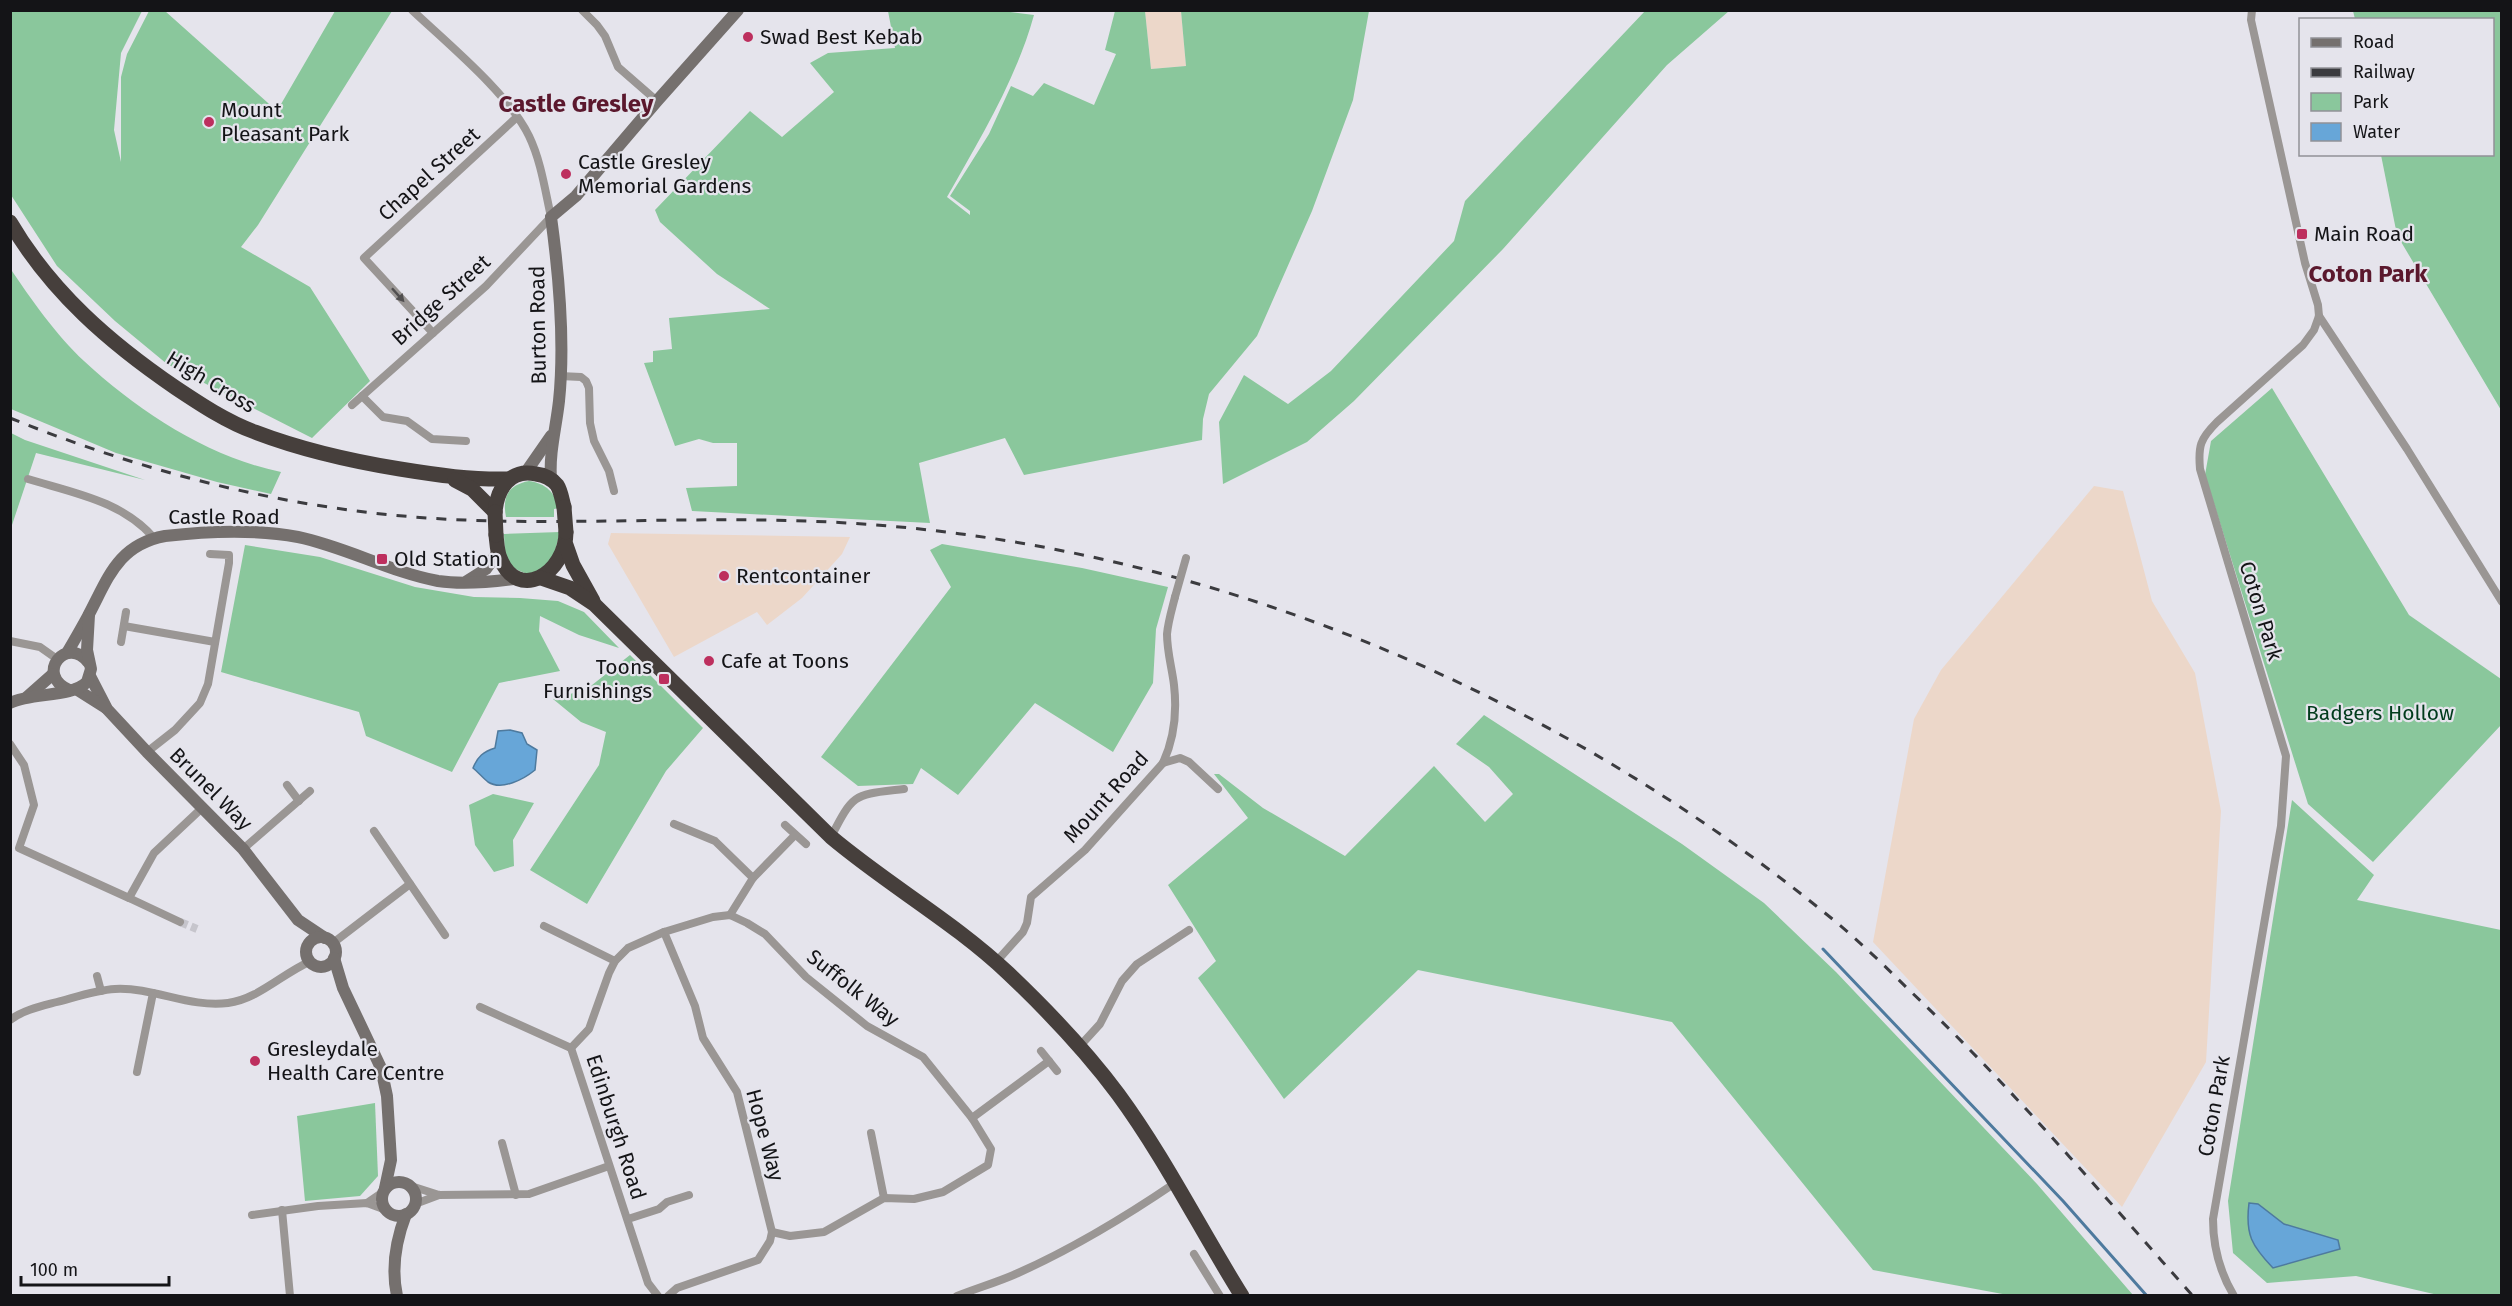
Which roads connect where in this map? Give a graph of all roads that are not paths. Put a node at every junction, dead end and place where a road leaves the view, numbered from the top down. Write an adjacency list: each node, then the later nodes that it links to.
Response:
1 (412, 10): 6 (street)
2 (582, 10): 5 (street)
3 (738, 10): 5 (street)
4 (2252, 10): 9 (street)
5 (657, 101): 7 (street)
6 (517, 117): 7 (street); 10 (street, Chapel Street, one-way to 10)
7 (550, 217): 10 (street, Bridge Street); 11 (street, Burton Road)
8 (10, 222): 17 (highway, High Cross)
9 (2319, 316): 31 (street); 119 (street, Coton Park)
10 (433, 333): 12 (street, Bridge Street)
11 (560, 376): 14 (street, Burton Road); 21 (street)
12 (362, 396): 13 (street, Bridge Street); 15 (street)
13 (352, 405)
14 (554, 432): 16 (street, Burton Road); 20 (street, Burton Road)
15 (466, 441)
16 (526, 472): 19 (highway); 20 (highway)
17 (450, 478): 19 (highway, High Cross); 22 (highway, High Cross)
18 (28, 479): 23 (street)
19 (509, 479): 22 (highway)
20 (551, 479): 24 (highway, bridge)
21 (614, 491)
22 (495, 512): 25 (highway, bridge)
23 (154, 538): 30 (street, Castle Road); 34 (street, Castle Road)
24 (566, 539): 29 (highway); 32 (highway)
25 (498, 552): 28 (highway); 30 (street)
26 (210, 554): 38 (street)
27 (1186, 558): 49 (street, Mount Road, bridge)
28 (520, 578): 29 (highway); 30 (street, Castle Road)
29 (541, 578): 32 (highway)
30 (463, 583)
31 (2502, 602)
32 (594, 604): 60 (highway)
33 (126, 612): 35 (street)
34 (89, 614): 39 (street, Castle Road); 40 (street, Castle Road)
35 (124, 626): 37 (street); 38 (street)
36 (10, 641): 39 (street)
37 (121, 642)
38 (215, 642): 48 (street)
39 (62, 656): 40 (street); 41 (street)
40 (88, 662): 42 (street)
41 (53, 674): 43 (street); 44 (street)
42 (90, 676): 43 (street); 46 (street, Brunel Way)
43 (73, 689): 44 (street); 46 (street, Brunel Way)
44 (27, 697): 45 (street)
45 (10, 703)
46 (107, 709): 48 (street, Brunel Way)
47 (10, 744): 65 (street)
48 (147, 752): 55 (street, Brunel Way)
49 (1163, 763): 52 (street); 77 (street, Mount Road)
50 (287, 785): 54 (street)
51 (904, 789): 60 (street)
52 (1218, 789)
53 (310, 790): 54 (street)
54 (299, 801): 62 (street)
55 (202, 808): 62 (street, Brunel Way); 65 (street)
56 (674, 824): 63 (street)
57 (785, 825): 59 (street)
58 (374, 831): 64 (street)
59 (795, 835): 61 (street); 63 (street)
60 (831, 837): 77 (highway)
61 (806, 844)
62 (243, 849): 66 (street, Brunel Way)
63 (753, 878): 67 (street)
64 (410, 884): 72 (street); 73 (street)
65 (129, 898): 68 (street)
66 (283, 902): 73 (street, Brunel Way); 75 (street, Brunel Way)
67 (730, 915): 71 (street); 90 (street, Suffolk Way)
68 (180, 922)
69 (544, 926): 76 (street)
70 (1189, 930): 84 (street)
71 (664, 933): 76 (street); 109 (street, Hope Way)
72 (445, 934)
73 (329, 941): 74 (street); 75 (street)
74 (334, 958): 75 (street); 79 (street)
75 (311, 961): 79 (street); 81 (street)
76 (615, 961): 85 (street, Edinburgh Road)
77 (996, 962): 84 (highway)
78 (97, 976): 80 (street)
79 (343, 988): 93 (street)
80 (101, 991): 81 (street); 83 (street)
81 (153, 993): 89 (street)
82 (480, 1007): 85 (street)
83 (10, 1020)
84 (1079, 1047): 95 (highway)
85 (571, 1048): 94 (street, Edinburgh Road)
86 (1041, 1051): 87 (street)
87 (1049, 1061): 88 (street); 90 (street)
88 (1057, 1071)
89 (137, 1072)
90 (972, 1118): 101 (street, Suffolk Way)
91 (871, 1133): 101 (street)
92 (502, 1143): 99 (street)
93 (391, 1160): 96 (street); 97 (street)
94 (609, 1166): 99 (street); 108 (street, Edinburgh Road)
95 (1175, 1183): 116 (street); 118 (highway)
96 (408, 1184): 97 (street); 98 (street); 103 (street)
97 (384, 1190): 102 (street); 105 (street)
98 (439, 1194): 99 (street); 103 (street)
99 (516, 1195)
100 (689, 1195): 108 (street)
101 (884, 1198): 109 (street)
102 (367, 1203): 104 (street); 105 (street)
103 (415, 1204): 106 (street)
104 (282, 1210): 107 (street); 112 (street)
105 (388, 1212): 106 (street); 110 (street)
106 (406, 1214): 110 (street)
107 (252, 1215)
108 (628, 1219): 114 (street, Edinburgh Road)
109 (772, 1232): 115 (street)
110 (398, 1235): 113 (street)
111 (1194, 1254): 117 (street)
112 (290, 1296)
113 (397, 1296)
114 (658, 1296)
115 (668, 1296)
116 (957, 1296)
117 (1220, 1296)
118 (1242, 1296)
119 (2234, 1296)

